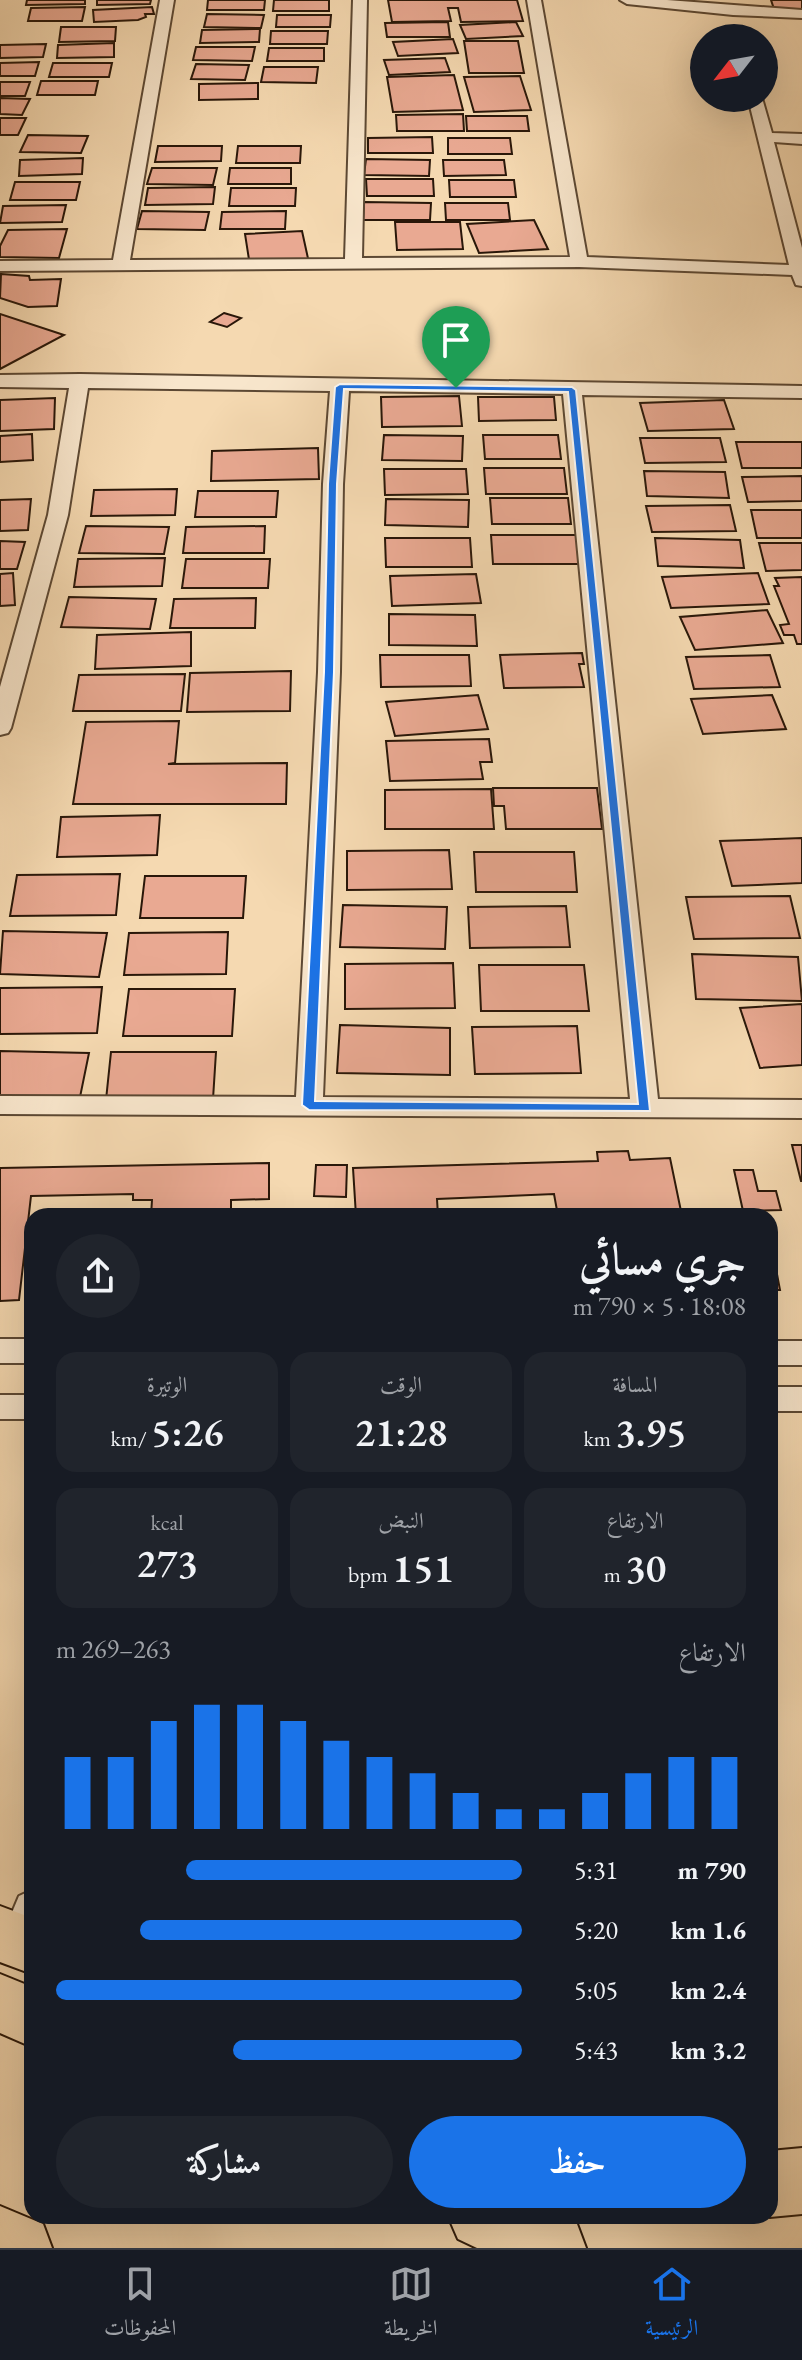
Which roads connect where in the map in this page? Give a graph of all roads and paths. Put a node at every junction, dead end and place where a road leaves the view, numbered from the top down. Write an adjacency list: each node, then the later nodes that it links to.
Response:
1 (167, 0): 14 (street)
2 (360, 0): 12 (street)
3 (534, 0): 11 (street)
4 (627, 0): 5 (street)
5 (733, 12): 6 (street)
6 (802, 14)
7 (759, 112): 8 (street)
8 (765, 137): 9 (street); 10 (street)
9 (802, 139)
10 (797, 240): 15 (street)
11 (579, 262): 12 (street); 15 (street)
12 (353, 265): 14 (street)
13 (0, 266): 14 (street)
14 (120, 266)
15 (801, 275)
16 (80, 380): 17 (street); 18 (street); 21 (street)
17 (0, 381)
18 (340, 387): 19 (street); 23 (street)
19 (572, 390): 20 (street); 24 (street)
20 (802, 392)
21 (0, 728)
22 (0, 1105): 23 (street)
23 (309, 1105): 24 (street)
24 (645, 1108): 25 (street)
25 (802, 1109)
26 (0, 1351): 27 (street)
27 (24, 1351)
28 (778, 1353): 29 (street)
29 (802, 1353)
30 (778, 1399): 31 (street)
31 (802, 1399)
32 (0, 1407): 33 (street)
33 (24, 1407)
34 (0, 2003): 35 (main road)
35 (24, 2014)
36 (802, 2181): 37 (main road)
37 (778, 2183)
38 (499, 2224): 41 (main road)
39 (0, 2239): 40 (main road)
40 (19, 2248)
41 (553, 2248)

